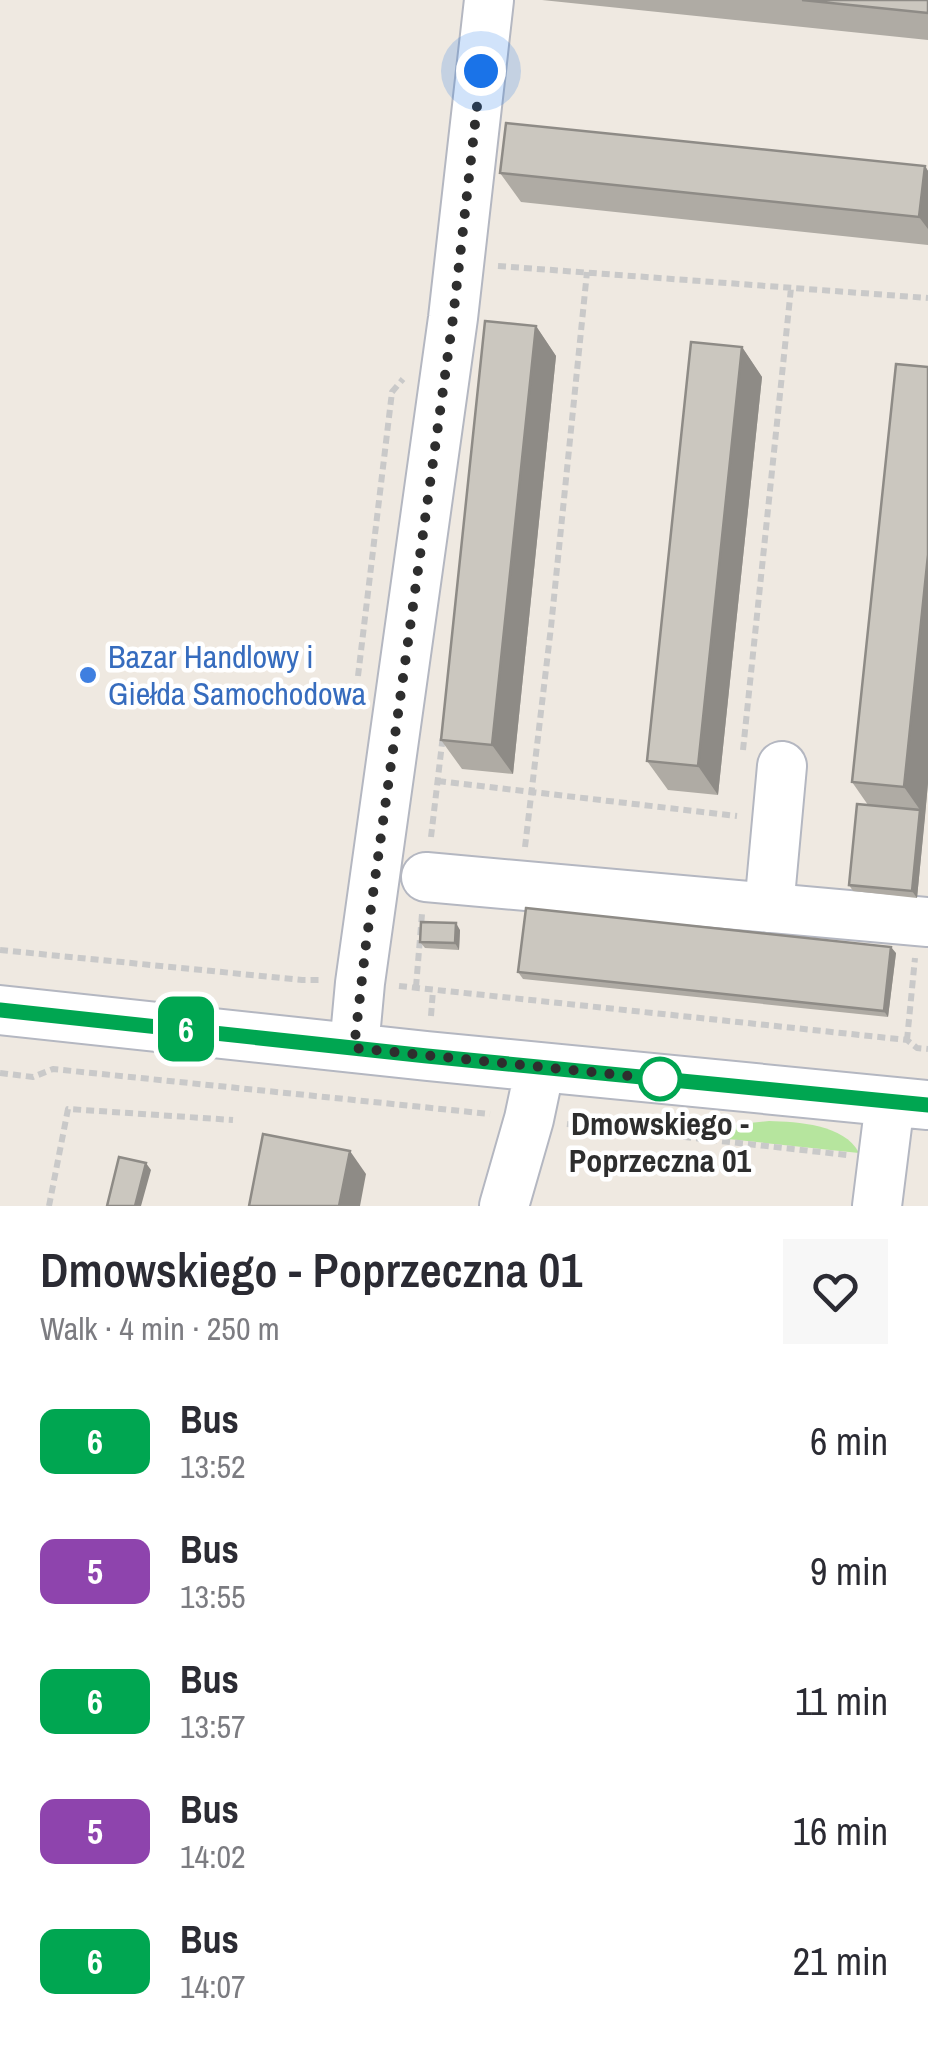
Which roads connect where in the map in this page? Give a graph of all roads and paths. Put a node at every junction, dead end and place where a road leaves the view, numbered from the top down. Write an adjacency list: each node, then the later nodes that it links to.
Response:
1 (489, 0): 17 (street)
2 (492, 266): 3 (path)
3 (587, 272): 4 (path); 8 (path)
4 (791, 288): 5 (path); 6 (path)
5 (928, 298)
6 (762, 766): 14 (street)
7 (438, 781): 8 (path)
8 (532, 792): 10 (path); 13 (path)
9 (739, 799): 10 (path)
10 (737, 816): 11 (path)
11 (736, 834)
12 (426, 877): 13 (street)
13 (520, 886): 14 (street)
14 (769, 908): 15 (street)
15 (928, 922)
16 (0, 950): 17 (path)
17 (360, 983): 19 (street); 20 (path)
18 (0, 1010): 19 (street)
19 (354, 1048): 21 (street)
20 (928, 1049)
21 (540, 1066): 23 (street); 24 (street)
22 (0, 1073): 24 (path)
23 (909, 1104): 26 (street)
24 (529, 1119): 26 (path); 28 (street)
25 (233, 1120): 27 (path)
26 (880, 1183)
27 (49, 1206)
28 (504, 1206)

